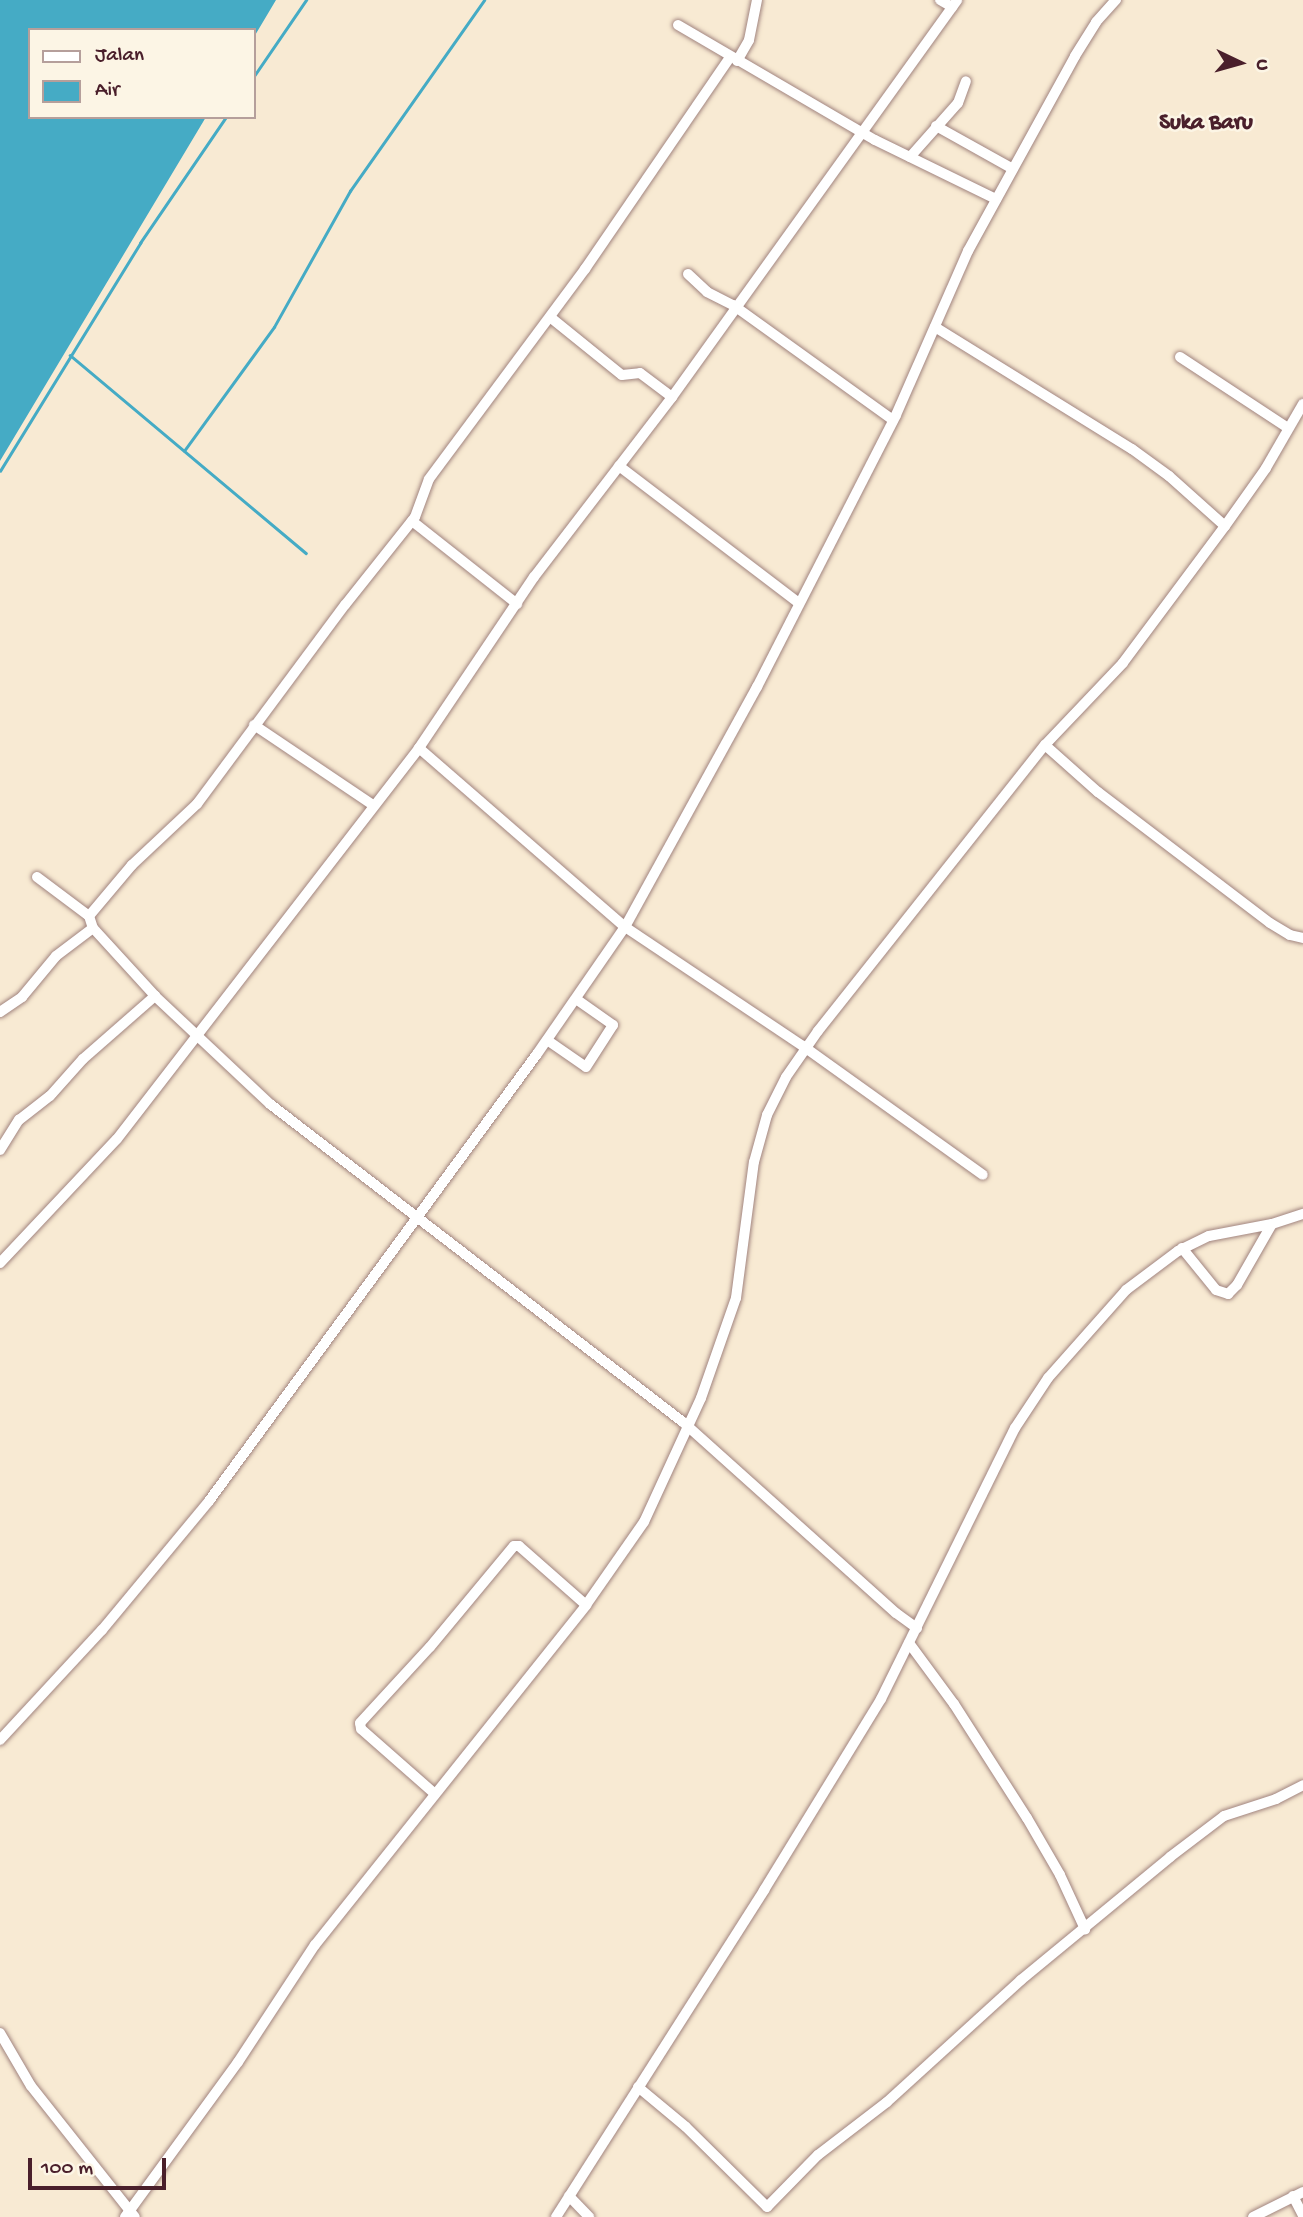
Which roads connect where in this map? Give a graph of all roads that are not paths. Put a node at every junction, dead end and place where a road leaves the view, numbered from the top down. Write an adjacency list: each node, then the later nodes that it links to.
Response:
1 (757, 0): 6 (street)
2 (940, 0): 4 (street)
3 (1116, 0): 11 (street)
4 (954, 4): 9 (street)
5 (678, 25): 6 (street)
6 (734, 59): 9 (street); 15 (street)
7 (966, 80): 8 (street)
8 (936, 126): 10 (street); 11 (street)
9 (863, 133): 10 (street); 14 (street)
10 (910, 157): 12 (street)
11 (1013, 169): 12 (street)
12 (996, 199): 16 (street)
13 (688, 274): 14 (street)
14 (735, 306): 18 (street); 20 (street)
15 (550, 317): 18 (street); 23 (street)
16 (934, 327): 20 (street); 24 (street)
17 (1180, 356): 21 (street)
18 (673, 397): 22 (street)
19 (1303, 404): 21 (street)
20 (893, 420): 25 (street)
21 (1289, 428): 24 (street)
22 (619, 466): 25 (street); 26 (street)
23 (412, 521): 26 (street); 27 (street)
24 (1225, 526): 28 (street)
25 (799, 603): 33 (street)
26 (517, 604): 29 (street)
27 (254, 725): 30 (street); 32 (street)
28 (1045, 745): 35 (street); 41 (street)
29 (419, 748): 30 (street); 33 (street)
30 (373, 805): 39 (street)
31 (37, 877): 32 (street)
32 (89, 916): 34 (street)
33 (625, 927): 37 (street); 41 (street)
34 (93, 928): 36 (street); 38 (street)
35 (1303, 938)
36 (155, 996): 39 (street); 42 (street)
37 (576, 999): 40 (street); 40 (street)
38 (0, 1012)
39 (196, 1038): 45 (street); 48 (street)
40 (547, 1040): 45 (street)
41 (806, 1047): 43 (street); 49 (street)
42 (0, 1150)
43 (983, 1175)
44 (1303, 1214): 46 (street)
45 (418, 1216): 49 (street); 53 (street)
46 (1272, 1224): 47 (street); 47 (street)
47 (1182, 1248): 51 (street)
48 (1, 1259)
49 (688, 1426): 50 (street); 51 (street)
50 (586, 1605): 55 (street); 55 (street)
51 (917, 1628): 52 (street)
52 (909, 1643): 56 (street); 58 (street)
53 (0, 1740)
54 (1303, 1785): 56 (street)
55 (435, 1794): 62 (street)
56 (1085, 1929): 61 (street)
57 (0, 2033): 62 (street)
58 (638, 2087): 60 (street); 61 (street)
59 (1298, 2194): 63 (street); 67 (street)
60 (569, 2196): 64 (street); 65 (street)
61 (766, 2207): 66 (street)
62 (130, 2215)
63 (1303, 2216)
64 (556, 2217)
65 (589, 2217)
66 (757, 2217)
67 (1253, 2217)

